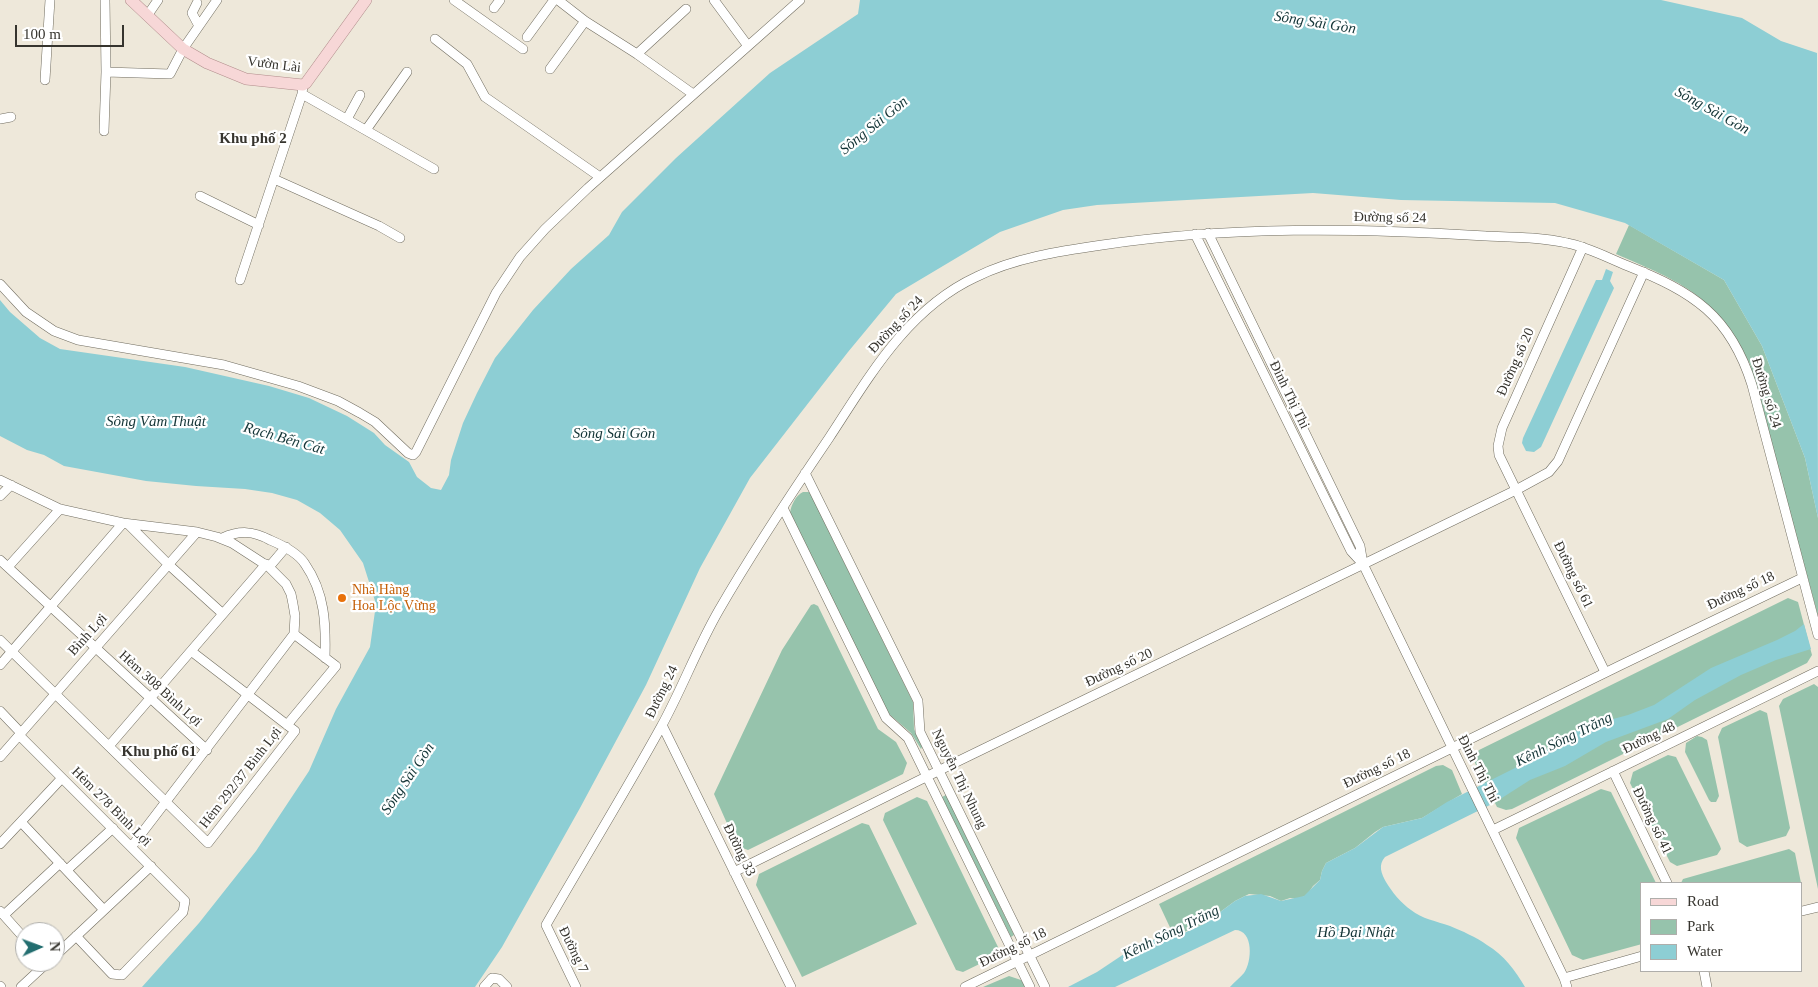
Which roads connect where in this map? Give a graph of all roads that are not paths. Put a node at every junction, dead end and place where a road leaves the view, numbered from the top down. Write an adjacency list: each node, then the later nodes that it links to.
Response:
1 (50, 0): 27 (street)
2 (105, 0): 25 (street)
3 (131, 0): 15 (main road, Vườn Lài)
4 (158, 0): 15 (street)
5 (216, 0): 17 (street)
6 (366, 0): 28 (main road, Vườn Lài)
7 (454, 0): 22 (street)
8 (500, 0): 13 (street)
9 (556, 0): 16 (street); 18 (street)
10 (714, 0): 20 (street)
11 (800, 0): 20 (street)
12 (197, 3): 17 (street)
13 (494, 8)
14 (686, 9): 23 (street)
15 (147, 16): 21 (main road, Vườn Lài)
16 (585, 21): 23 (street); 24 (street)
17 (199, 26): 21 (street)
18 (527, 37)
19 (435, 39): 37 (street)
20 (748, 46): 30 (street)
21 (183, 49): 25 (street); 28 (main road, Vườn Lài)
22 (522, 49)
23 (638, 54): 30 (street)
24 (550, 69)
25 (106, 72): 35 (street)
26 (407, 72): 34 (street)
27 (46, 80)
28 (302, 89): 33 (street); 38 (street)
29 (360, 94): 33 (street)
30 (693, 94): 37 (street)
31 (11, 117): 32 (street)
32 (0, 119)
33 (347, 119): 34 (street)
34 (366, 130): 36 (street)
35 (104, 131)
36 (434, 170)
37 (600, 177): 47 (street)
38 (274, 179): 40 (street); 43 (street)
39 (200, 196): 40 (street)
40 (256, 224): 46 (street)
41 (1208, 233): 42 (street, Đường số 24); 44 (street, Đường số 24); 60 (street, Đinh Thị Thi)
42 (1196, 234): 48 (street, Đường số 24); 60 (street, Đinh Thị Thi)
43 (400, 238)
44 (1583, 247): 45 (street, Đường số 24); 51 (street, Đường số 20)
45 (1644, 272): 51 (street, Đường số 20); 64 (street, Đường số 24)
46 (240, 280)
47 (0, 284)
48 (805, 473): 53 (street, Đường 24); 88 (street, Nguyễn Thị Nhung)
49 (0, 480): 50 (street)
50 (11, 485): 52 (street); 54 (street)
51 (1516, 490): 60 (street, Đường số 20); 76 (street, Đường số 61)
52 (0, 496)
53 (783, 508): 81 (street, Đường 24); 90 (street, Nguyễn Thị Nhung)
54 (60, 509): 55 (street); 63 (street)
55 (126, 524): 56 (street); 61 (street); 65 (street)
56 (197, 532): 57 (street); 61 (street, Bình Lợi)
57 (222, 538): 58 (street); 62 (street)
58 (286, 547): 62 (street); 73 (street)
59 (0, 560): 63 (street, Hẻm 308 Bình Lợi)
60 (1363, 564): 85 (street, Đinh Thị Thi); 88 (street, Đường số 20)
61 (169, 565): 66 (street); 70 (street, Bình Lợi)
62 (267, 566): 66 (street); 67 (street)
63 (8, 567): 65 (street, Hẻm 308 Bình Lợi)
64 (1802, 578): 68 (street, Đường số 24); 76 (street, Đường số 18)
65 (50, 606): 70 (street, Hẻm 308 Bình Lợi); 71 (street)
66 (223, 614): 72 (street)
67 (294, 634): 73 (street); 78 (street)
68 (1818, 636)
69 (0, 640): 71 (street)
70 (95, 648): 77 (street, Bình Lợi); 79 (street, Hẻm 308 Bình Lợi)
71 (11, 651): 74 (street); 77 (street)
72 (191, 651): 78 (street); 79 (street)
73 (325, 658): 82 (street, Hẻm 292/37 Bình Lợi)
74 (0, 665)
75 (1818, 671): 89 (street, Đường 48)
76 (1605, 672): 85 (street, Đường số 18)
77 (54, 694): 83 (street, Bình Lợi); 84 (street)
78 (248, 695): 82 (street); 86 (street)
79 (150, 698): 84 (street); 86 (street, Hẻm 308 Bình Lợi)
80 (0, 711): 83 (street, Hẻm 278 Bình Lợi)
81 (662, 725): 101 (street, Đường 33); 107 (street, Đường 24)
82 (291, 728): 92 (street, Hẻm 292/37 Bình Lợi)
83 (20, 734): 87 (street, Bình Lợi); 91 (street, Hẻm 278 Bình Lợi)
84 (109, 746): 92 (street)
85 (1452, 748): 95 (street, Đinh Thị Thi); 111 (street, Đường số 18)
86 (207, 750): 92 (street)
87 (0, 757)
88 (940, 770): 90 (street, Đường số 20); 111 (street, Nguyễn Thị Nhung)
89 (1613, 771): 95 (street, Đường 48); 102 (street, Đường số 41)
90 (927, 776): 101 (street, Đường số 20); 113 (street, Nguyễn Thị Nhung)
91 (62, 778): 93 (street); 94 (street, Hẻm 278 Bình Lợi)
92 (166, 802): 97 (street)
93 (21, 822): 96 (street); 98 (street)
94 (113, 828): 97 (street, Hẻm 278 Bình Lợi); 100 (street)
95 (1493, 830): 116 (street, Đinh Thị Thi)
96 (0, 844)
97 (132, 846): 99 (street, Hẻm 278 Bình Lợi)
98 (60, 863): 100 (street); 106 (street)
99 (151, 866): 104 (street); 109 (street, Hẻm 278 Bình Lợi)
100 (67, 870): 104 (street)
101 (734, 872): 121 (street, Đường 33)
102 (1667, 882)
103 (1818, 907): 105 (street)
104 (104, 910): 109 (street)
105 (1803, 911)
106 (2, 912): 108 (street)
107 (546, 925): 120 (street, Đường 7)
108 (15, 927)
109 (76, 936): 110 (street)
110 (65, 946)
111 (1029, 956): 113 (street, Đường số 18); 124 (street, Nguyễn Thị Nhung)
112 (1640, 957): 116 (street)
113 (1018, 962): 122 (street, Đường số 18); 123 (street, Nguyễn Thị Nhung)
114 (37, 972): 117 (street)
115 (1704, 972): 125 (street)
116 (1565, 983)
117 (21, 987)
118 (484, 987): 119 (street)
119 (507, 987)
120 (576, 987)
121 (791, 987)
122 (964, 987)
123 (1030, 987)
124 (1045, 987)
125 (1708, 987)

